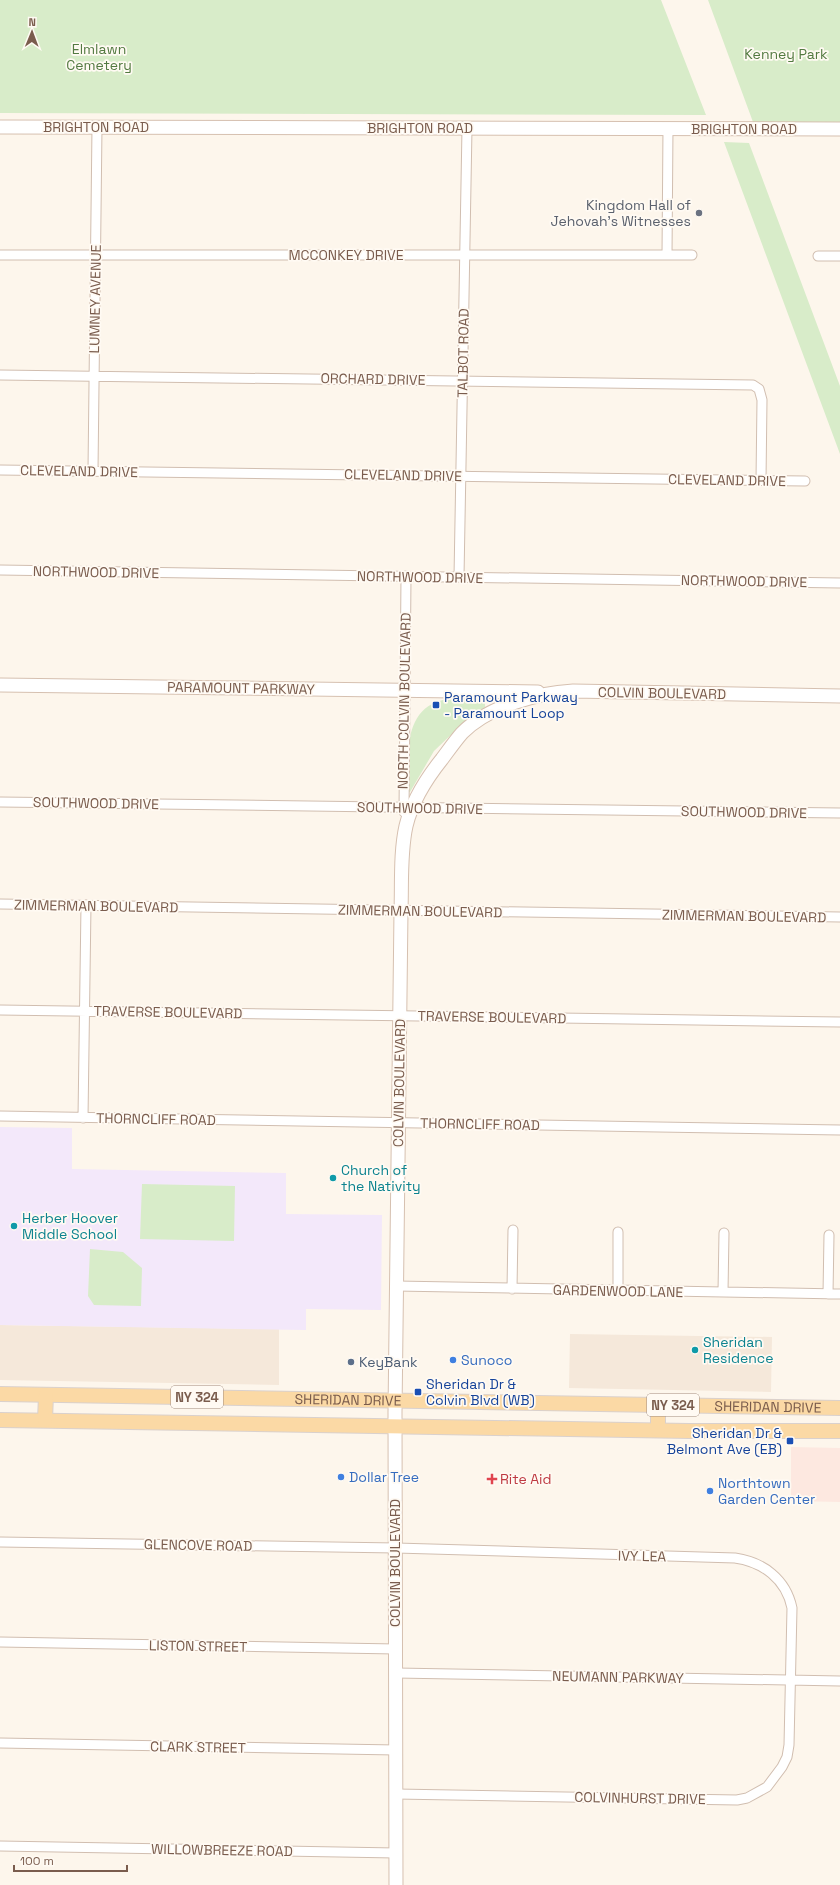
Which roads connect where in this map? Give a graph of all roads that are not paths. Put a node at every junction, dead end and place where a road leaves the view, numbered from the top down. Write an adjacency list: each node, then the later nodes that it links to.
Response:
1 (0, 127): 2 (street, BRIGHTON ROAD)
2 (97, 128): 3 (street, BRIGHTON ROAD); 7 (street, LUMNEY AVENUE)
3 (467, 128): 4 (street, BRIGHTON ROAD); 8 (street, TALBOT ROAD)
4 (668, 128): 5 (street, BRIGHTON ROAD); 9 (street)
5 (840, 129)
6 (0, 255): 7 (street, MCCONKEY DRIVE)
7 (96, 255): 8 (street, MCCONKEY DRIVE); 14 (street, LUMNEY AVENUE)
8 (465, 255): 9 (street, MCCONKEY DRIVE); 15 (street, TALBOT ROAD)
9 (667, 255): 10 (street, MCCONKEY DRIVE)
10 (692, 255)
11 (818, 256): 12 (street)
12 (840, 256)
13 (0, 375): 14 (street, ORCHARD DRIVE)
14 (94, 376): 15 (street, ORCHARD DRIVE); 17 (street, LUMNEY AVENUE)
15 (462, 380): 18 (street, TALBOT ROAD); 19 (street, ORCHARD DRIVE)
16 (0, 470): 17 (street, CLEVELAND DRIVE)
17 (93, 471): 18 (street, CLEVELAND DRIVE)
18 (460, 475): 19 (street, CLEVELAND DRIVE); 23 (street, TALBOT ROAD)
19 (761, 480): 20 (street, CLEVELAND DRIVE)
20 (805, 481)
21 (0, 570): 22 (street, NORTHWOOD DRIVE)
22 (406, 576): 23 (street, NORTHWOOD DRIVE); 26 (street, NORTH COLVIN BOULEVARD)
23 (459, 577): 24 (street, NORTHWOOD DRIVE)
24 (840, 583)
25 (0, 685): 26 (street, PARAMOUNT PARKWAY)
26 (404, 690): 27 (street, PARAMOUNT PARKWAY); 32 (street, NORTH COLVIN BOULEVARD)
27 (483, 691): 28 (street, PARAMOUNT PARKWAY); 30 (street)
28 (556, 692): 29 (street, COLVIN BOULEVARD); 30 (street, COLVIN BOULEVARD)
29 (840, 696)
30 (492, 712): 32 (street, COLVIN BOULEVARD)
31 (0, 802): 32 (street, SOUTHWOOD DRIVE)
32 (408, 808): 33 (street, SOUTHWOOD DRIVE); 36 (street, COLVIN BOULEVARD)
33 (840, 813)
34 (0, 904): 35 (street, ZIMMERMAN BOULEVARD)
35 (86, 905): 36 (street, ZIMMERMAN BOULEVARD); 39 (street)
36 (401, 910): 37 (street, ZIMMERMAN BOULEVARD); 40 (street, COLVIN BOULEVARD)
37 (840, 917)
38 (0, 1010): 39 (street, TRAVERSE BOULEVARD)
39 (85, 1011): 40 (street, TRAVERSE BOULEVARD); 43 (street)
40 (400, 1016): 41 (street, TRAVERSE BOULEVARD); 44 (street, COLVIN BOULEVARD)
41 (840, 1022)
42 (0, 1116): 43 (street, THORNCLIFF ROAD)
43 (84, 1118): 44 (street, THORNCLIFF ROAD)
44 (398, 1123): 45 (street, THORNCLIFF ROAD); 50 (street, COLVIN BOULEVARD)
45 (840, 1130)
46 (513, 1230): 51 (street)
47 (618, 1232): 52 (street)
48 (724, 1233): 53 (street)
49 (829, 1235): 54 (street)
50 (396, 1286): 51 (street, GARDENWOOD LANE); 58 (street, COLVIN BOULEVARD)
51 (512, 1289): 52 (street, GARDENWOOD LANE)
52 (618, 1291): 53 (street, GARDENWOOD LANE)
53 (723, 1292): 54 (street, GARDENWOOD LANE)
54 (828, 1294): 55 (street, GARDENWOOD LANE)
55 (840, 1294)
56 (0, 1394): 57 (main road, SHERIDAN DRIVE / NY 324)
57 (46, 1395): 58 (main road, SHERIDAN DRIVE / NY 324); 62 (main road)
58 (395, 1400): 59 (main road, SHERIDAN DRIVE / NY 324); 63 (street, COLVIN BOULEVARD)
59 (658, 1405): 60 (main road, SHERIDAN DRIVE / NY 324); 64 (main road)
60 (840, 1408)
61 (0, 1420): 62 (main road, SHERIDAN DRIVE / NY 324)
62 (45, 1420): 63 (main road, SHERIDAN DRIVE / NY 324)
63 (395, 1426): 64 (main road, SHERIDAN DRIVE / NY 324); 67 (street, COLVIN BOULEVARD)
64 (658, 1430): 65 (main road, SHERIDAN DRIVE / NY 324)
65 (840, 1431)
66 (0, 1542): 67 (street, GLENCOVE ROAD)
67 (396, 1548): 69 (street, COLVIN BOULEVARD); 71 (street, IVY LEA)
68 (0, 1642): 69 (street, LISTON STREET)
69 (396, 1649): 70 (street, COLVIN BOULEVARD)
70 (396, 1673): 71 (street, NEUMANN PARKWAY); 74 (street, COLVIN BOULEVARD)
71 (790, 1680): 72 (street, NEUMANN PARKWAY); 75 (street, COLVINHURST DRIVE)
72 (840, 1681)
73 (0, 1744): 74 (street, CLARK STREET)
74 (396, 1750): 75 (street, COLVIN BOULEVARD)
75 (396, 1794): 77 (street, COLVIN BOULEVARD)
76 (0, 1846): 77 (street, WILLOWBREEZE ROAD)
77 (396, 1853): 78 (street, COLVIN BOULEVARD)
78 (396, 1885)

